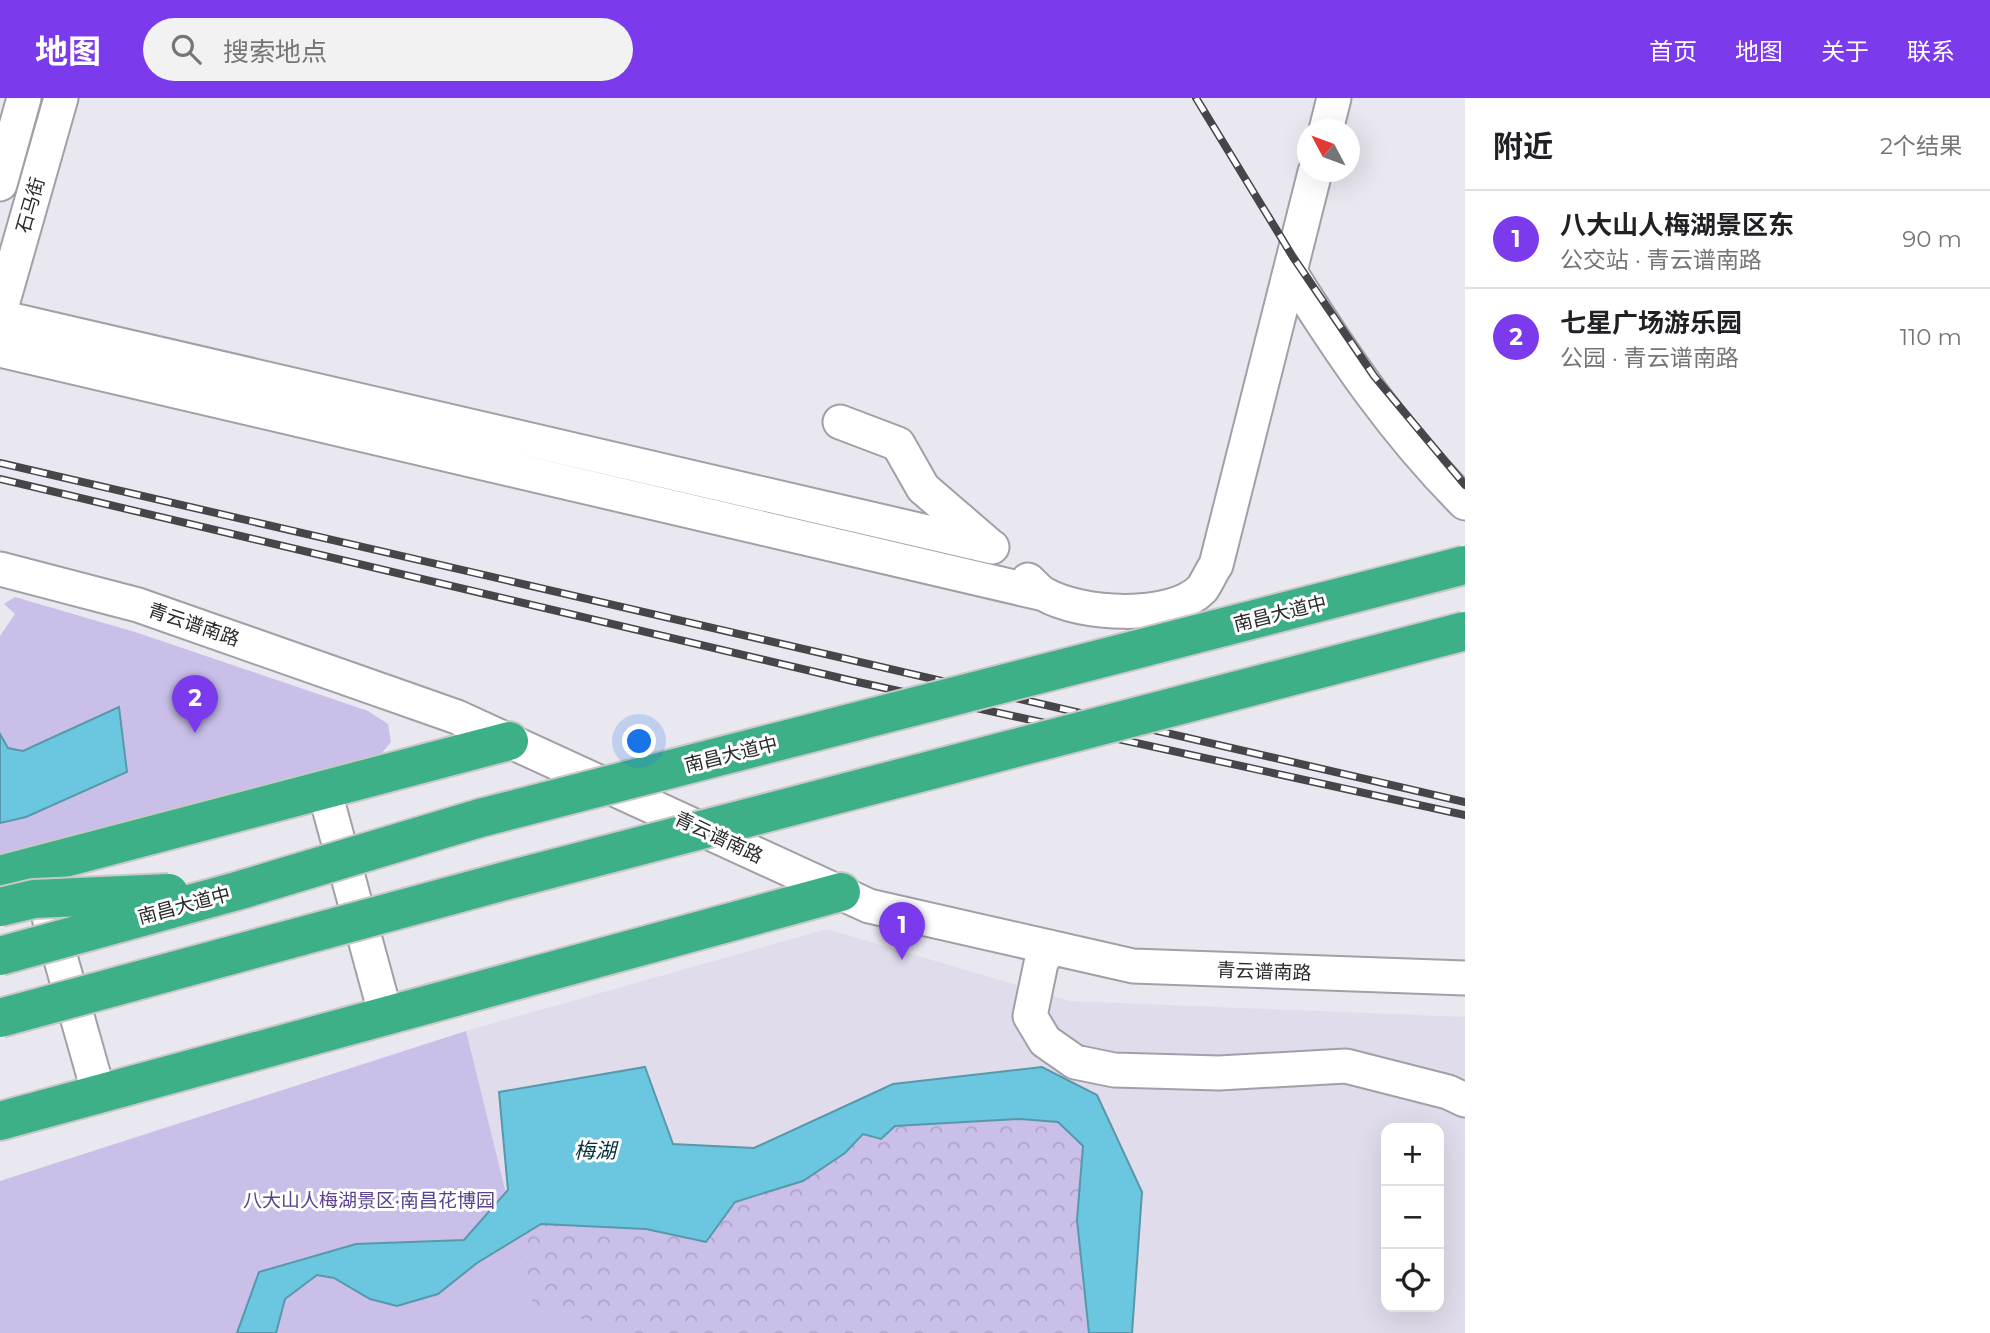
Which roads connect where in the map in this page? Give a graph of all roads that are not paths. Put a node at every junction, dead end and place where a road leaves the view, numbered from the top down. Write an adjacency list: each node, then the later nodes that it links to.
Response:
1 (24, 98): 6 (street, 石马街)
2 (61, 98): 8 (street, 石马街)
3 (1334, 98): 4 (street)
4 (1329, 119)
5 (1312, 182): 7 (street)
6 (0, 184)
7 (1290, 272): 11 (street); 15 (street)
8 (0, 314): 12 (street)
9 (0, 350): 15 (street)
10 (840, 422): 12 (street)
11 (1465, 503)
12 (992, 547): 15 (street)
13 (1465, 565): 20 (highway, 南昌大道中, bridge)
14 (0, 569): 17 (street, 青云谱南路)
15 (1044, 594)
16 (1465, 631): 27 (highway, bridge)
17 (509, 741): 18 (highway); 21 (street, 青云谱南路)
18 (324, 789): 19 (highway); 26 (street)
19 (17, 870): 28 (street)
20 (237, 891): 22 (highway, bridge); 24 (highway, 南昌大道中, bridge)
21 (841, 892): 23 (street, 青云谱南路); 26 (highway)
22 (0, 907)
23 (1050, 947): 25 (street, 青云谱南路); 29 (street)
24 (0, 956)
25 (1465, 978)
26 (386, 1016): 28 (highway)
27 (0, 1018)
28 (99, 1094): 30 (highway)
29 (1465, 1100)
30 (0, 1121)

